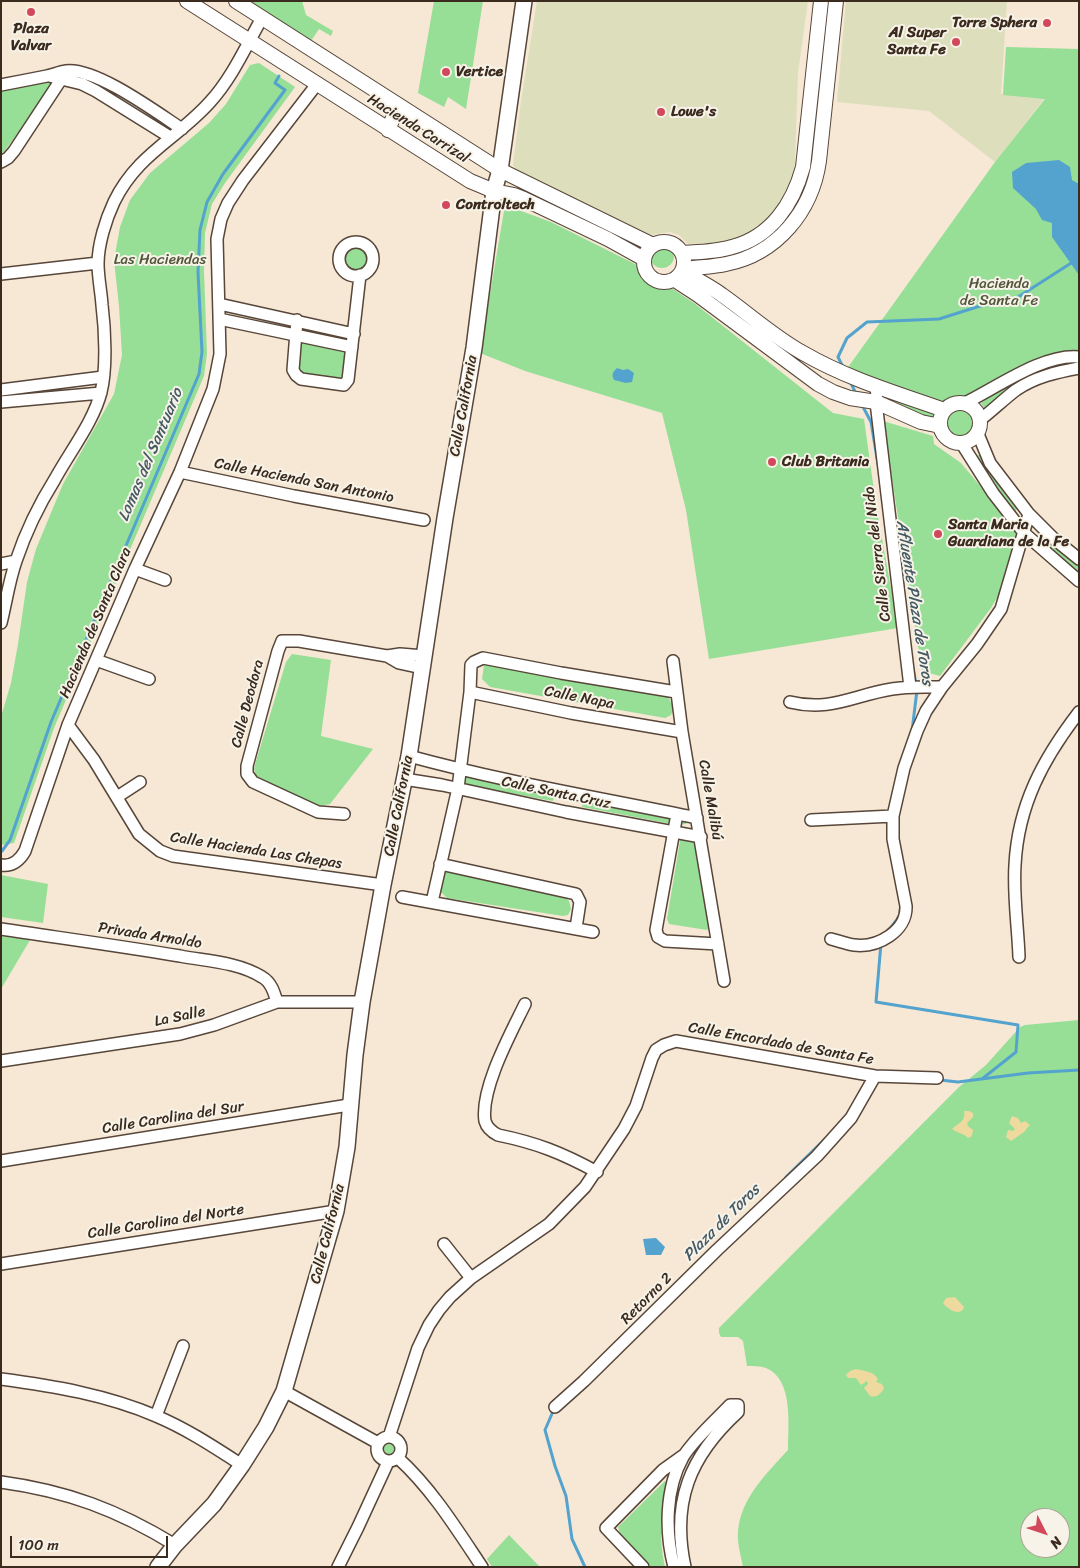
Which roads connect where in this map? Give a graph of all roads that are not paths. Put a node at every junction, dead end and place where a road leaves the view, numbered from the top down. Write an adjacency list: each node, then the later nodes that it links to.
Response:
1 (187, 1): 7 (street, Hacienda Carrizal)
2 (236, 1): 6 (street, Hacienda Carrizal)
3 (524, 1): 18 (main road, Calle California)
4 (821, 1): 14 (street)
5 (836, 1): 15 (street)
6 (262, 18): 7 (street); 11 (street, Hacienda Carrizal)
7 (249, 40): 10 (street, Hacienda Carrizal); 12 (street)
8 (64, 76): 9 (street); 12 (street); 16 (street); 17 (street)
9 (1, 84)
10 (317, 84): 13 (street, Hacienda Carrizal); 29 (street, Hacienda de Santa Clara)
11 (398, 106): 13 (street); 18 (street, Hacienda Carrizal)
12 (182, 128): 16 (street)
13 (388, 130): 19 (street, Hacienda Carrizal)
14 (807, 134): 15 (street); 21 (street)
15 (822, 134): 24 (street)
16 (170, 138): 23 (street)
17 (1, 162)
18 (500, 170): 19 (main road, Calle California); 20 (street, Hacienda Carrizal)
19 (494, 191): 22 (street, Hacienda Carrizal); 64 (main road, Calle California)
20 (653, 245): 21 (street); 22 (street)
21 (682, 253): 25 (street)
22 (644, 259): 25 (street)
23 (98, 263): 26 (street); 38 (street)
24 (722, 265): 25 (street); 28 (street)
25 (680, 273): 28 (street); 41 (street)
26 (1, 274)
27 (360, 275): 32 (street)
28 (721, 293): 37 (street)
29 (219, 304): 30 (street, Hacienda de Santa Clara); 31 (street)
30 (219, 320): 33 (street); 51 (street, Hacienda de Santa Clara)
31 (297, 320): 32 (street); 33 (street)
32 (354, 334): 34 (street)
33 (295, 335): 34 (street); 34 (street)
34 (352, 347)
35 (1079, 356): 45 (street)
36 (1079, 368): 47 (street)
37 (842, 373): 39 (street); 41 (street)
38 (103, 377): 40 (street); 42 (street)
39 (877, 387): 44 (street, Calle Sierra del Nido); 46 (street)
40 (1, 390)
41 (834, 392): 44 (street)
42 (101, 393): 43 (street); 56 (street)
43 (1, 402)
44 (876, 402): 48 (street); 66 (street, Calle Sierra del Nido)
45 (965, 403): 46 (street); 47 (street)
46 (944, 410): 48 (street)
47 (980, 420): 49 (street)
48 (940, 426): 50 (street)
49 (978, 434): 50 (street); 52 (street)
50 (962, 444): 54 (street)
51 (180, 472): 53 (street, Calle Hacienda San Antonio); 58 (street, Hacienda de Santa Clara)
52 (1029, 514): 54 (street); 55 (street)
53 (424, 520)
54 (1024, 533): 60 (street); 67 (street)
55 (1079, 559)
56 (16, 560): 57 (street); 61 (street)
57 (1, 564)
58 (135, 569): 59 (street); 62 (street, Hacienda de Santa Clara)
59 (165, 580)
60 (1079, 581)
61 (1, 624)
62 (96, 660): 65 (street); 72 (street, Hacienda de Santa Clara)
63 (673, 661): 69 (street, Calle Malibú)
64 (423, 662): 74 (main road, Calle California); 82 (street, Calle Deodora)
65 (149, 679)
66 (910, 687): 67 (street); 70 (street)
67 (942, 687): 84 (street)
68 (470, 692): 69 (street); 73 (street, Calle Napa); 75 (street)
69 (676, 692): 73 (street, Calle Malibú)
70 (790, 702)
71 (1079, 712): 99 (street)
72 (68, 726): 80 (street, Calle Hacienda Las Chepas); 90 (street, Hacienda de Santa Clara)
73 (682, 732): 85 (street, Calle Malibú)
74 (409, 756): 75 (street, Calle Santa Cruz); 76 (main road, Calle California)
75 (460, 769): 78 (street); 79 (street, Calle Santa Cruz)
76 (404, 779): 78 (street, Calle Santa Cruz); 91 (main road, Calle California)
77 (140, 782): 80 (street)
78 (458, 788): 81 (street, Calle Santa Cruz); 89 (street)
79 (570, 794): 81 (street); 83 (street, Calle Santa Cruz)
80 (117, 797): 91 (street, Calle Hacienda Las Chepas)
81 (566, 812): 87 (street, Calle Santa Cruz)
82 (344, 814)
83 (677, 814): 85 (street, Calle Santa Cruz); 87 (street)
84 (893, 816): 86 (street); 97 (street)
85 (697, 818): 88 (street, Calle Malibú)
86 (811, 820)
87 (673, 832): 88 (street, Calle Santa Cruz); 98 (street)
88 (701, 837): 98 (street, Calle Malibú)
89 (440, 864): 93 (street); 94 (street)
90 (1, 865)
91 (383, 885): 102 (main road, Calle California)
92 (402, 897): 93 (street)
93 (432, 902): 94 (street)
94 (576, 928): 96 (street)
95 (1, 929): 101 (street, Privada Arnoldo)
96 (593, 932)
97 (831, 939)
98 (718, 944): 100 (street, Calle Malibú)
99 (1019, 958)
100 (724, 981)
101 (277, 1002): 102 (street, La Salle); 104 (street, La Salle)
102 (362, 1002): 107 (main road, Calle California)
103 (525, 1004): 109 (street)
104 (1, 1061)
105 (874, 1076): 106 (street, Calle Encordado de Santa Fe); 109 (street, Calle Encordado de Santa Fe); 117 (street, Retorno 2)
106 (937, 1078)
107 (349, 1105): 108 (street, Calle Carolina del Sur); 110 (main road, Calle California)
108 (1, 1161)
109 (597, 1172): 113 (street, Calle Encordado de Santa Fe)
110 (336, 1211): 112 (street, Calle Carolina del Norte); 116 (main road, Calle California)
111 (444, 1244): 113 (street)
112 (1, 1264)
113 (471, 1278): 119 (street, Calle Encordado de Santa Fe)
114 (183, 1346): 118 (street)
115 (1, 1379): 118 (street)
116 (284, 1391): 120 (street); 124 (main road, Calle California)
117 (555, 1407)
118 (156, 1416): 124 (street)
119 (389, 1437): 120 (street); 123 (street)
120 (378, 1443): 123 (street)
121 (704, 1448): 122 (street); 122 (street); 127 (street)
122 (684, 1455): 127 (street); 131 (street)
123 (393, 1460): 129 (street); 130 (street)
124 (242, 1465): 126 (main road, Calle California)
125 (1, 1482): 126 (street)
126 (175, 1545): 128 (main road, Calle California)
127 (676, 1550): 132 (street); 133 (street)
128 (158, 1567)
129 (338, 1567)
130 (482, 1567)
131 (643, 1567)
132 (674, 1567)
133 (685, 1567)

